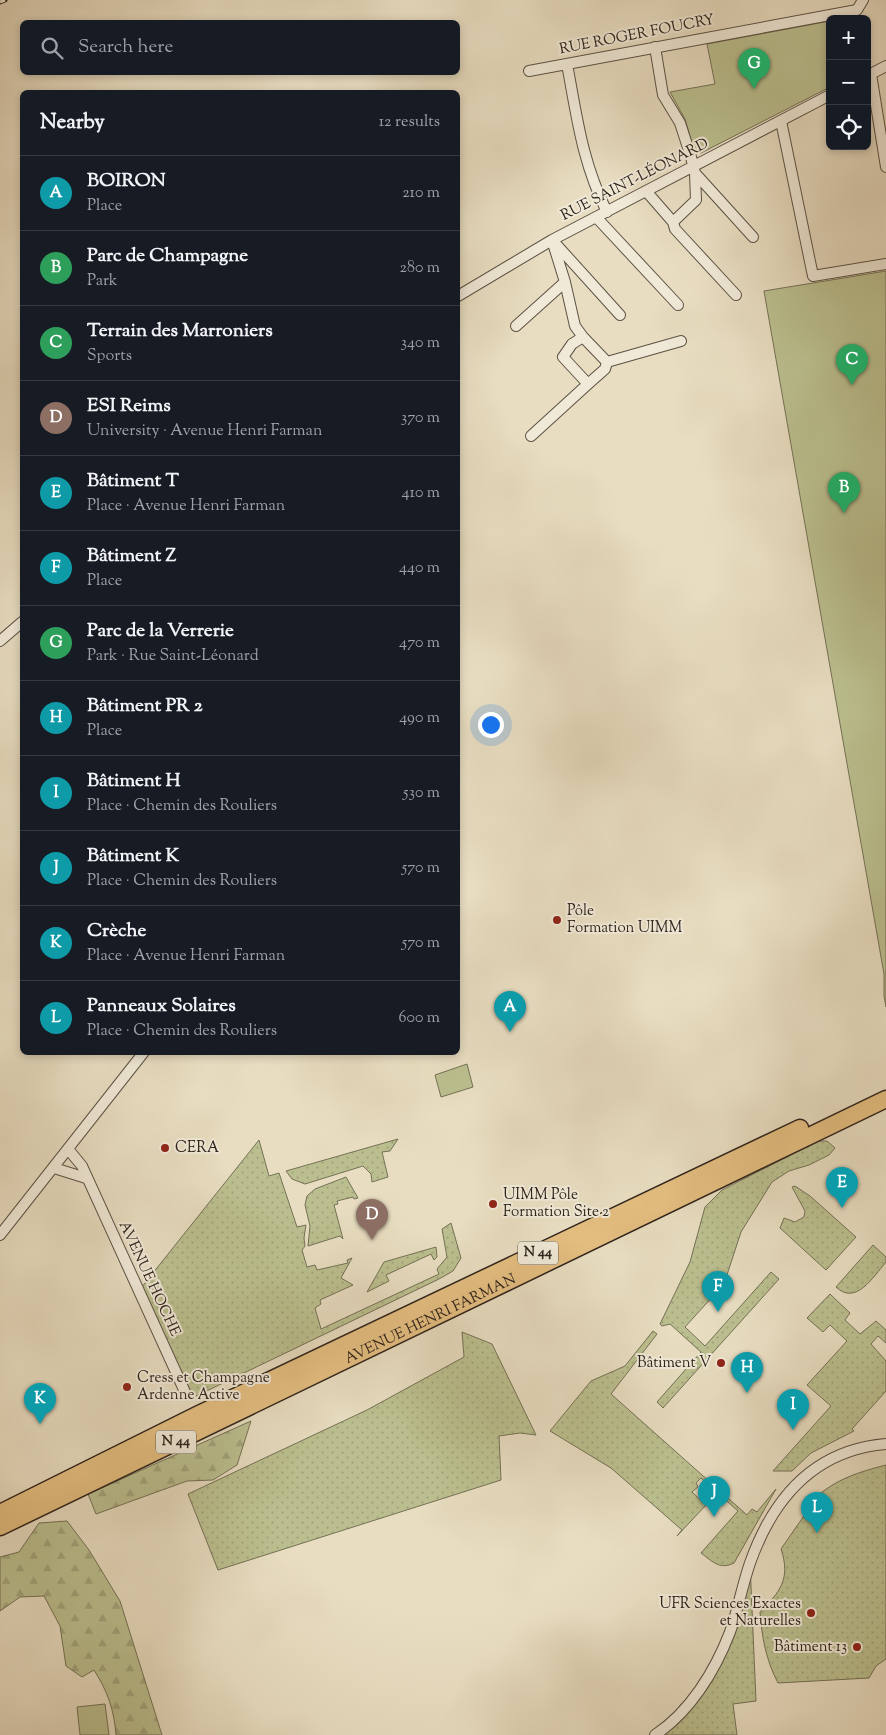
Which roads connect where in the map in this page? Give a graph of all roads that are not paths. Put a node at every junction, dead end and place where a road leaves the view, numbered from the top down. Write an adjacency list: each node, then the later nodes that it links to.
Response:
1 (863, 0): 2 (street, RUE ROGER FOUCRY)
2 (655, 47): 3 (street, RUE ROGER FOUCRY); 11 (street)
3 (567, 64): 5 (street, RUE ROGER FOUCRY); 13 (street)
4 (886, 66): 6 (street)
5 (530, 71)
6 (871, 74)
7 (871, 86): 10 (street)
8 (826, 98): 9 (street, RUE SAINT-LÉONARD)
9 (781, 121): 11 (street, RUE SAINT-LÉONARD); 18 (street)
10 (886, 167)
11 (694, 170): 12 (street, RUE SAINT-LÉONARD); 15 (street); 16 (street)
12 (646, 191): 13 (street, RUE SAINT-LÉONARD); 15 (street)
13 (607, 212): 14 (street, RUE SAINT-LÉONARD)
14 (596, 217): 17 (street, RUE SAINT-LÉONARD); 22 (street)
15 (673, 222): 21 (street)
16 (753, 237)
17 (552, 240): 19 (street); 20 (street, RUE SAINT-LÉONARD); 23 (street)
18 (886, 264)
19 (565, 282): 24 (street); 25 (street)
20 (460, 295)
21 (736, 295)
22 (678, 305)
23 (620, 315)
24 (516, 326)
25 (583, 337): 27 (street); 28 (street)
26 (682, 341): 27 (street)
27 (607, 362): 28 (street)
28 (588, 384): 29 (street)
29 (530, 436)
30 (20, 624): 31 (street)
31 (0, 641)
32 (142, 1055): 35 (street)
33 (886, 1087): 41 (main road, AVENUE HENRI FARMAN / N 44)
34 (886, 1099): 42 (main road, AVENUE HENRI FARMAN / N 44)
35 (68, 1149): 36 (street); 37 (street, AVENUE HOCHE)
36 (54, 1168): 37 (street); 38 (street)
37 (86, 1178): 39 (street, AVENUE HOCHE)
38 (0, 1235)
39 (185, 1392)
40 (886, 1444): 43 (street)
41 (0, 1513)
42 (0, 1527)
43 (655, 1735)

